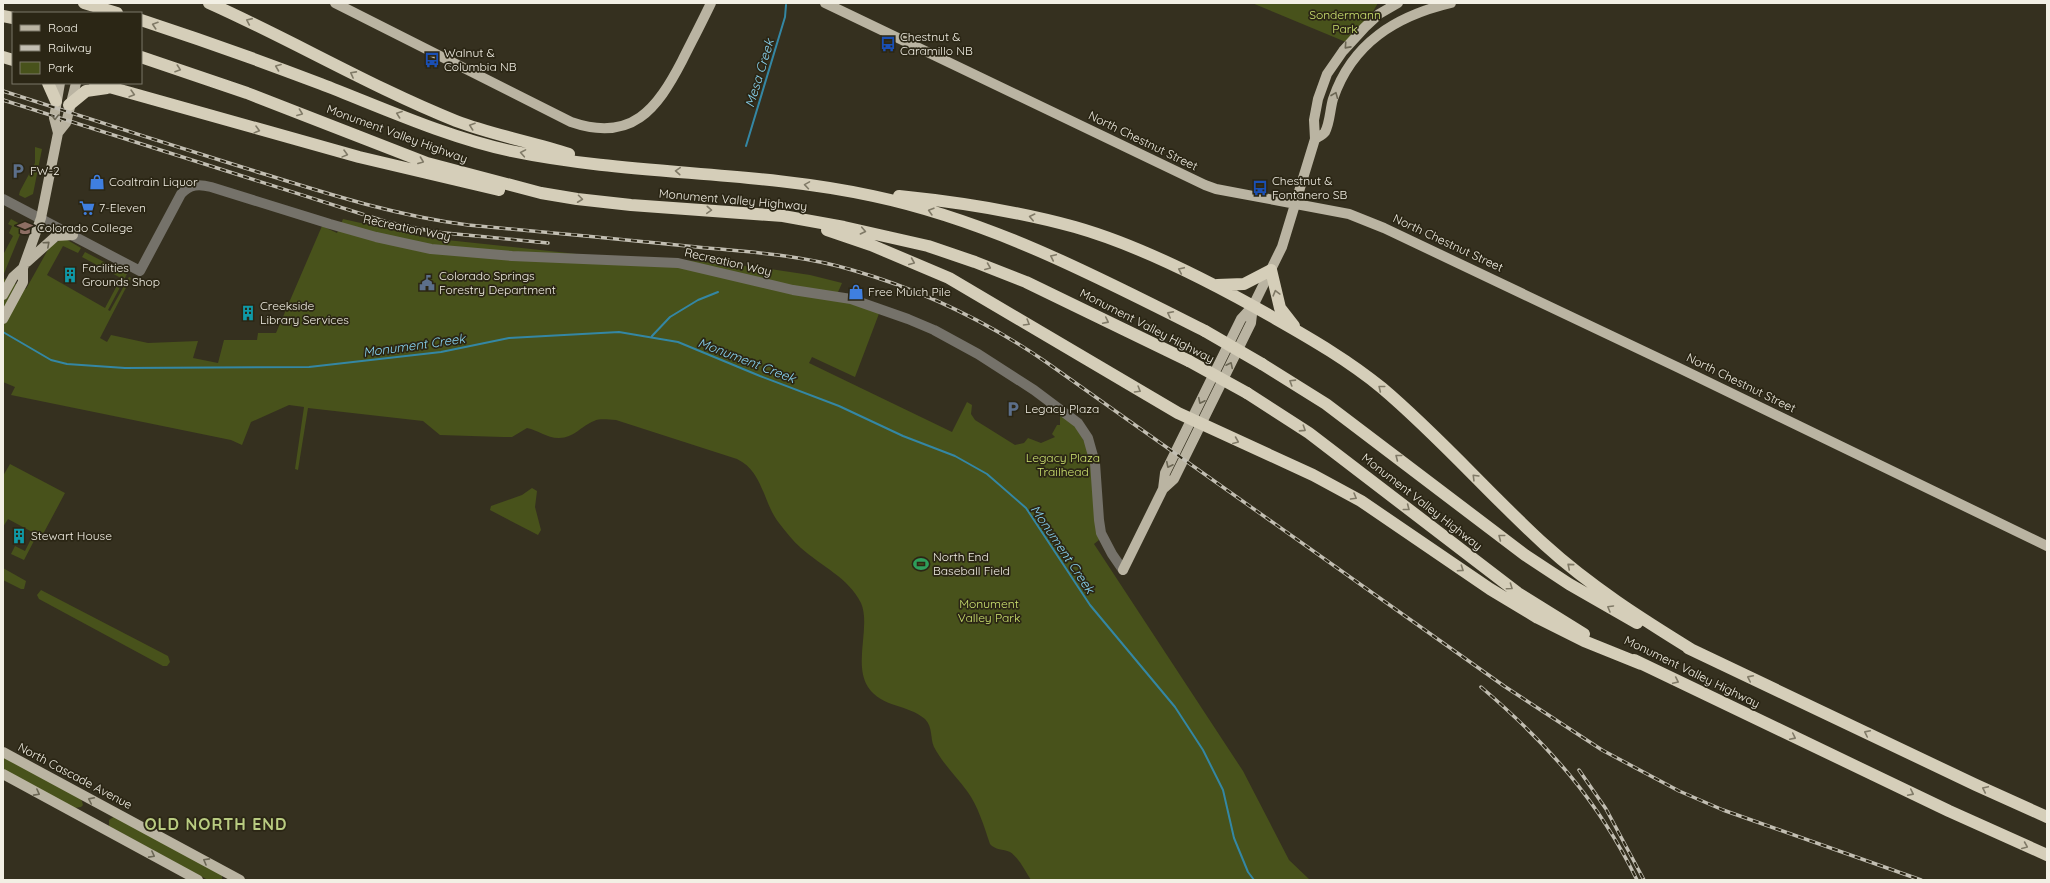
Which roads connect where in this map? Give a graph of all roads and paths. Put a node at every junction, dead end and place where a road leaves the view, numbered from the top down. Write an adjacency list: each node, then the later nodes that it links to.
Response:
1 (84, 3): 12 (highway, bridge)
2 (95, 3): 10 (main road)
3 (114, 3): 11 (main road)
4 (209, 3): 24 (highway, one-way to 4)
5 (335, 3): 6 (main road)
6 (711, 3)
7 (825, 3): 28 (main road, North Chestnut Street)
8 (1398, 3): 23 (main road, one-way to 23)
9 (1451, 3): 23 (main road, one-way to 9)
10 (90, 12)
11 (110, 12)
12 (114, 12)
13 (142, 20): 24 (highway, Monument Valley Highway, one-way to 13)
14 (142, 57): 26 (highway, Monument Valley Highway, one-way to 26)
15 (48, 84): 20 (highway)
16 (60, 84): 20 (main road)
17 (76, 84): 21 (main road)
18 (98, 84): 19 (highway)
19 (110, 88): 21 (highway); 26 (highway, one-way to 26)
20 (56, 101): 22 (main road, one-way to 22)
21 (70, 105): 22 (main road)
22 (58, 132): 30 (main road)
23 (1315, 139): 28 (main road)
24 (603, 165): 25 (highway, Monument Valley Highway, one-way to 24)
25 (846, 191): 34 (highway, one-way to 25); 42 (highway, Monument Valley Highway, one-way to 25, bridge)
26 (541, 193): 29 (highway, Monument Valley Highway, one-way to 29)
27 (3, 199): 30 (street)
28 (1296, 204): 33 (main road); 40 (main road, North Chestnut Street)
29 (783, 216): 39 (highway, one-way to 39); 43 (highway, Monument Valley Highway, one-way to 43, bridge)
30 (41, 218): 31 (street); 32 (main road)
31 (73, 235): 32 (main road, one-way to 31); 41 (street, Recreation Way)
32 (24, 266): 35 (main road); 37 (main road)
33 (1271, 270): 34 (highway); 36 (main road); 38 (highway, one-way to 33)
34 (1212, 284): 36 (highway)
35 (3, 295)
36 (1253, 306): 38 (highway); 39 (main road)
37 (3, 319)
38 (1305, 335): 42 (highway, one-way to 38)
39 (1196, 423): 41 (main road); 43 (highway, one-way to 43)
40 (2047, 546)
41 (1123, 570)
42 (1694, 651): 46 (highway, Monument Valley Highway, one-way to 42)
43 (1641, 664): 47 (highway, Monument Valley Highway, one-way to 47)
44 (3, 752): 49 (main road, North Cascade Avenue, one-way to 44)
45 (3, 774): 48 (main road, one-way to 48)
46 (2047, 817)
47 (2047, 854)
48 (198, 880)
49 (240, 880)

